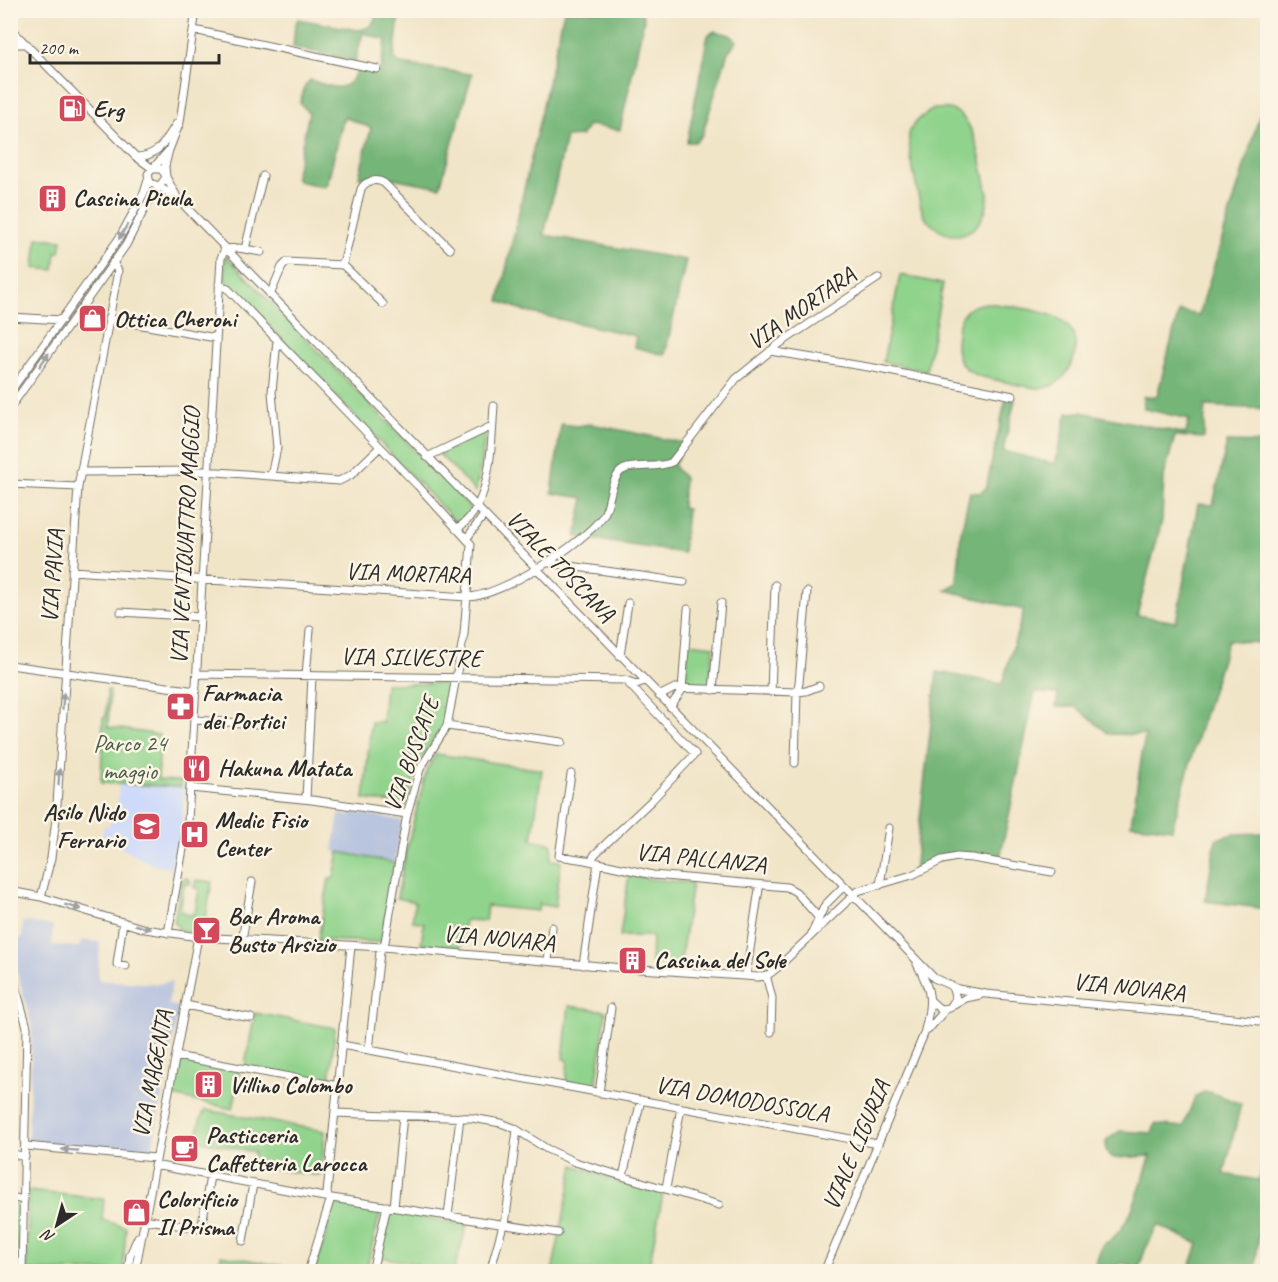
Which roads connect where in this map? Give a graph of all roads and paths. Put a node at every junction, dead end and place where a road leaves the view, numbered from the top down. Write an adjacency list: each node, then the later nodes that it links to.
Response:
1 (196, 10): 2 (street)
2 (194, 30): 6 (street); 7 (street)
3 (11, 31): 5 (street)
4 (10, 44): 5 (street)
5 (27, 44): 9 (street)
6 (377, 69)
7 (182, 116): 8 (street); 9 (street)
8 (169, 150): 10 (street); 11 (street)
9 (136, 157): 10 (street); 13 (street)
10 (153, 169): 11 (street); 13 (street)
11 (165, 176): 14 (street); 15 (street, VIALE TOSCANA)
12 (263, 176): 17 (street)
13 (148, 178): 14 (street); 28 (street, one-way to 28)
14 (159, 186): 15 (street, VIALE TOSCANA); 20 (street)
15 (180, 201): 16 (street, VIALE TOSCANA)
16 (225, 249): 17 (street); 23 (street, VIA VENTIQUATTRO MAGGIO); 24 (street, VIALE TOSCANA)
17 (245, 249): 19 (street)
18 (450, 249): 21 (street)
19 (261, 252)
20 (114, 262): 27 (street, VIA PAVIA); 35 (street, one-way to 20)
21 (343, 265): 24 (street); 25 (street)
22 (878, 278): 31 (street, VIA MORTARA)
23 (219, 284): 29 (street, VIA VENTIQUATTRO MAGGIO); 30 (street)
24 (270, 295): 38 (street, VIALE TOSCANA)
25 (383, 304)
26 (10, 316): 28 (street)
27 (108, 319): 29 (street); 40 (street, VIA PAVIA)
28 (62, 320): 32 (street)
29 (216, 338): 39 (street, VIA VENTIQUATTRO MAGGIO)
30 (277, 340): 37 (street); 41 (street)
31 (770, 351): 33 (street); 48 (street, VIA MORTARA)
32 (10, 392)
33 (1013, 396)
34 (494, 406): 36 (street)
35 (10, 408)
36 (492, 426): 38 (street); 44 (street)
37 (380, 447): 41 (street); 46 (street)
38 (427, 457): 44 (street, VIALE TOSCANA)
39 (208, 471): 40 (street); 41 (street); 51 (street, VIA VENTIQUATTRO MAGGIO)
40 (80, 472): 43 (street, VIA PAVIA)
41 (271, 476)
42 (10, 484): 43 (street)
43 (78, 487): 50 (street, VIA PAVIA)
44 (476, 508): 45 (street, VIALE TOSCANA); 46 (street)
45 (484, 515): 47 (street); 49 (street, VIALE TOSCANA)
46 (456, 529): 47 (street)
47 (467, 538): 55 (street, VIA BUSCATE)
48 (549, 563): 49 (street, VIA MORTARA); 52 (street)
49 (536, 569): 55 (street, VIA MORTARA); 62 (street, VIALE TOSCANA)
50 (72, 571): 51 (street, VIA MORTARA); 65 (street, VIA PAVIA)
51 (202, 580): 55 (street, VIA MORTARA); 60 (street, VIA VENTIQUATTRO MAGGIO)
52 (684, 582)
53 (775, 585): 75 (street)
54 (807, 592): 76 (street)
55 (467, 597): 68 (street, VIA BUSCATE)
56 (628, 603): 62 (street)
57 (721, 603): 73 (street)
58 (688, 609): 72 (street)
59 (121, 612): 60 (street)
60 (200, 617): 66 (street, VIA VENTIQUATTRO MAGGIO)
61 (310, 630): 67 (street)
62 (620, 656): 64 (street, VIALE TOSCANA)
63 (10, 665): 65 (street)
64 (636, 672): 69 (street); 70 (street, VIALE TOSCANA)
65 (65, 673): 74 (street); 97 (street, VIA PAVIA, one-way to 65)
66 (197, 674): 67 (street, VIA SILVESTRE); 74 (street, VIA VENTIQUATTRO MAGGIO)
67 (309, 675): 68 (street, VIA SILVESTRE); 86 (street)
68 (456, 677): 69 (street, VIA SILVESTRE); 81 (street, VIA BUSCATE)
69 (625, 680): 70 (street, VIA SILVESTRE); 89 (street, VIA PALLANZA)
70 (645, 681): 77 (street, VIALE TOSCANA)
71 (819, 687): 76 (street)
72 (682, 690): 73 (street); 77 (street); 78 (street)
73 (713, 690): 75 (street)
74 (196, 691): 79 (street, VIA VENTIQUATTRO MAGGIO)
75 (771, 692): 76 (street)
76 (796, 692): 83 (street)
77 (659, 696): 78 (street, VIALE TOSCANA)
78 (670, 707): 93 (street, VIALE TOSCANA)
79 (194, 720): 80 (street); 85 (street, VIA VENTIQUATTRO MAGGIO)
80 (275, 725)
81 (447, 726): 82 (street); 87 (street, VIA BUSCATE)
82 (562, 742)
83 (795, 763)
84 (571, 774): 89 (street, VIA PALLANZA)
85 (190, 788): 86 (street); 103 (street, VIA VENTIQUATTRO MAGGIO)
86 (306, 799): 87 (street)
87 (406, 814): 108 (street, VIA BUSCATE)
88 (889, 828): 92 (street)
89 (595, 862): 98 (street, VIA PALLANZA); 111 (street)
90 (1052, 872): 92 (street)
91 (252, 882): 106 (street)
92 (880, 885): 96 (street)
93 (844, 886): 96 (street, VIALE TOSCANA); 99 (street)
94 (759, 889): 115 (street)
95 (10, 891): 97 (street, VIA NOVARA)
96 (853, 896): 100 (street); 109 (street, VIALE TOSCANA)
97 (41, 897): 101 (street, VIA NOVARA, one-way to 101)
98 (803, 899): 99 (street, VIA PALLANZA); 99 (street, VIA PALLANZA)
99 (822, 912): 100 (street); 104 (street)
100 (830, 918): 104 (street)
101 (123, 922): 103 (street, VIA NOVARA, one-way to 103); 112 (street)
102 (552, 927): 110 (street)
103 (168, 933): 105 (street, VIA NOVARA)
104 (811, 936): 114 (street)
105 (198, 938): 106 (street, VIA NOVARA); 121 (street, VIA MAGENTA)
106 (242, 940): 107 (street, VIA NOVARA)
107 (351, 946): 108 (street, VIA NOVARA); 129 (street)
108 (383, 947): 110 (street, VIA NOVARA); 130 (street, VIA BUSCATE)
109 (914, 959): 116 (street, VIALE TOSCANA); 120 (street, VIALE TOSCANA)
110 (548, 962): 111 (street, VIA NOVARA)
111 (583, 964): 115 (street, VIA NOVARA)
112 (126, 966)
113 (10, 967): 119 (street)
114 (766, 975): 115 (street, VIA NOVARA); 127 (street)
115 (746, 976)
116 (944, 983): 117 (street); 120 (street)
117 (952, 987): 118 (street, VIA NOVARA); 122 (street)
118 (986, 994): 122 (street, VIA NOVARA); 126 (street, VIA NOVARA)
119 (15, 998): 141 (street)
120 (930, 999): 124 (street); 128 (street, VIALE LIGURIA)
121 (185, 1005): 125 (street); 131 (street, VIA MAGENTA)
122 (953, 1005): 124 (street)
123 (611, 1008): 133 (street)
124 (945, 1010): 128 (street, VIALE LIGURIA)
125 (251, 1018)
126 (1268, 1022)
127 (771, 1032)
128 (924, 1034): 140 (street, VIALE LIGURIA)
129 (342, 1045): 130 (street, VIA DOMODOSSOLA); 132 (street)
130 (369, 1050): 133 (street, VIA DOMODOSSOLA)
131 (176, 1056): 132 (street); 144 (street, VIA MAGENTA)
132 (338, 1086): 136 (street)
133 (599, 1093): 134 (street, VIA DOMODOSSOLA)
134 (641, 1100): 135 (street, VIA DOMODOSSOLA); 146 (street)
135 (681, 1108): 140 (street, VIA DOMODOSSOLA); 148 (street)
136 (335, 1113): 137 (street); 150 (street)
137 (403, 1116): 138 (street); 153 (street)
138 (460, 1118): 139 (street); 154 (street)
139 (517, 1130): 146 (street); 156 (street)
140 (878, 1144): 165 (street, VIALE LIGURIA)
141 (26, 1146): 143 (street); 144 (street, one-way to 141)
142 (10, 1153): 143 (street)
143 (25, 1157): 151 (street)
144 (155, 1162): 145 (street); 155 (street, VIA MAGENTA)
145 (210, 1176): 147 (street); 155 (street)
146 (623, 1176): 148 (street)
147 (253, 1184): 150 (street); 158 (street)
148 (666, 1188): 152 (street)
149 (10, 1197): 151 (street)
150 (328, 1197): 153 (street); 163 (street)
151 (24, 1200): 161 (street)
152 (719, 1205)
153 (390, 1207): 154 (street); 159 (street)
154 (448, 1216): 156 (street)
155 (144, 1219): 160 (street, VIA MAGENTA)
156 (504, 1225): 157 (street); 164 (street)
157 (558, 1233)
158 (243, 1241)
159 (373, 1268)
160 (132, 1269): 162 (street, VIA MAGENTA)
161 (22, 1272)
162 (161, 1272)
163 (308, 1272)
164 (490, 1272)
165 (824, 1272)

